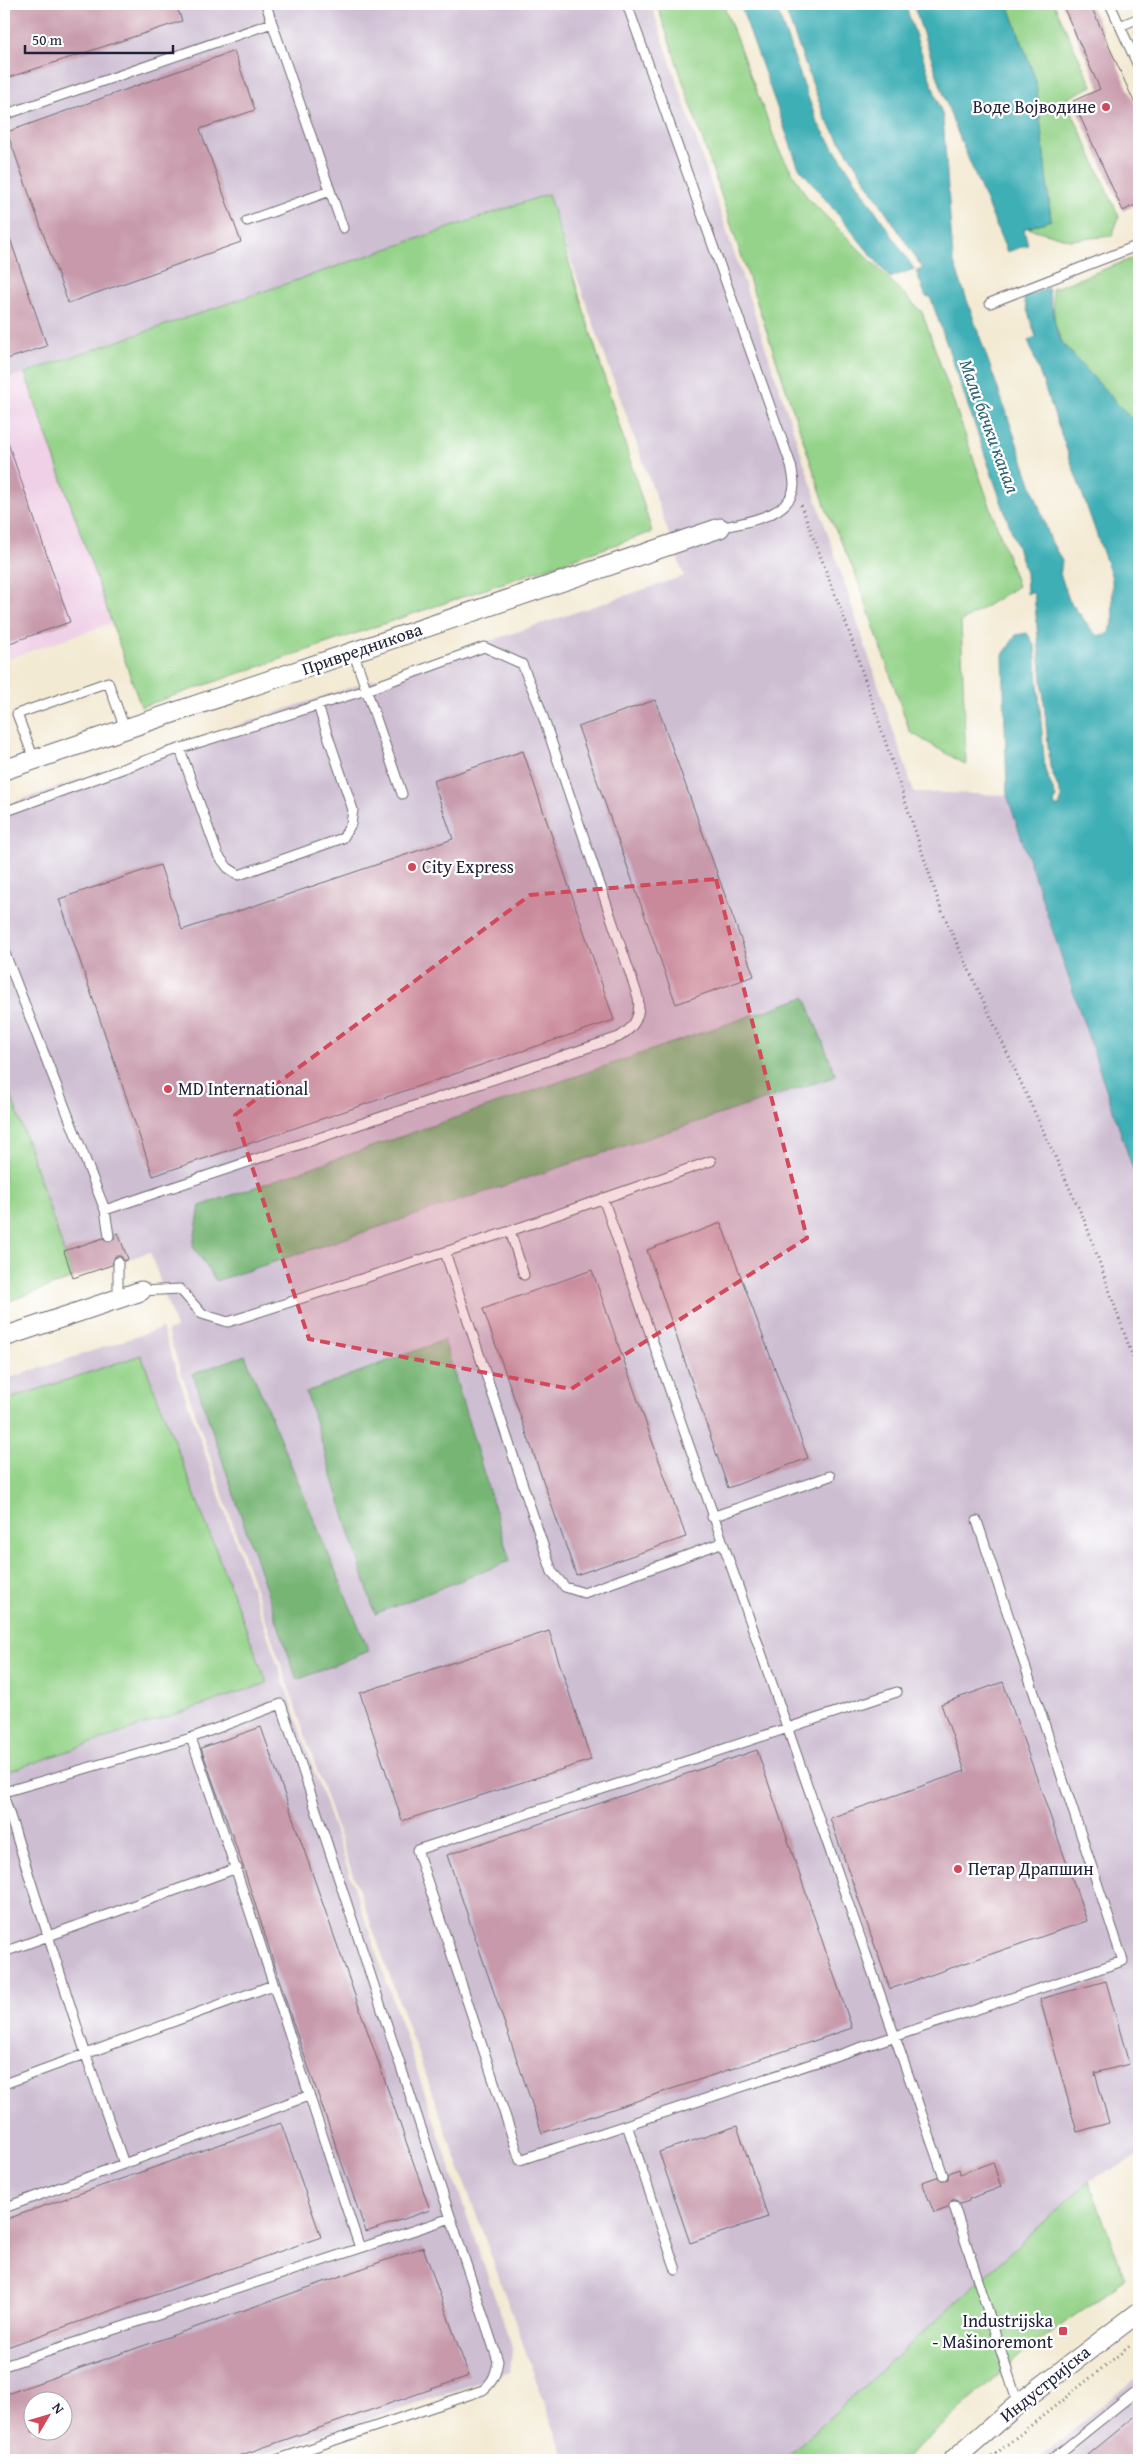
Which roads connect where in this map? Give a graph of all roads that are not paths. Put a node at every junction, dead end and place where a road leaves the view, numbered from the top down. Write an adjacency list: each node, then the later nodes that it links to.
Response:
1 (266, 4): 5 (lane)
2 (626, 4): 14 (lane)
3 (1110, 4): 6 (lane)
4 (1139, 18): 6 (lane)
5 (272, 23): 8 (lane); 9 (lane)
6 (1120, 26): 7 (lane)
7 (1139, 68)
8 (4, 115)
9 (330, 191): 10 (lane); 11 (lane)
10 (247, 221)
11 (342, 228)
12 (1139, 245): 13 (lane)
13 (990, 303)
14 (720, 528): 15 (street, Привредникова)
15 (353, 652): 16 (lane); 18 (street, Привредникова)
16 (366, 690): 17 (lane); 22 (lane); 27 (lane)
17 (318, 706): 19 (lane); 19 (lane)
18 (125, 729): 20 (street, Привредникова); 20 (lane)
19 (180, 749): 23 (lane)
20 (34, 759): 21 (street, Привредникова)
21 (4, 770)
22 (402, 794)
23 (4, 812)
24 (4, 951): 27 (lane)
25 (711, 1161): 26 (lane)
26 (603, 1198): 28 (lane); 37 (lane)
27 (104, 1210): 29 (lane)
28 (510, 1231): 30 (lane); 32 (lane)
29 (109, 1236)
30 (445, 1252): 33 (lane); 39 (lane)
31 (118, 1262): 34 (lane)
32 (524, 1275)
33 (141, 1291): 34 (street)
34 (118, 1298): 35 (street)
35 (4, 1337)
36 (830, 1476): 37 (lane)
37 (712, 1518): 39 (lane)
38 (977, 1521): 49 (lane)
39 (721, 1543): 41 (lane)
40 (897, 1692): 41 (lane)
41 (788, 1728): 49 (lane); 53 (lane)
42 (191, 1738): 43 (lane); 45 (lane); 58 (lane)
43 (4, 1792)
44 (4, 1797): 46 (lane)
45 (237, 1868): 46 (lane); 48 (lane)
46 (48, 1936): 47 (lane); 50 (lane)
47 (4, 1952)
48 (273, 1985): 50 (lane); 52 (lane)
49 (895, 2036): 53 (lane); 55 (lane)
50 (86, 2055): 51 (lane); 54 (lane)
51 (4, 2084)
52 (308, 2096): 54 (lane); 59 (lane)
53 (627, 2124): 60 (lane)
54 (124, 2164): 57 (lane)
55 (943, 2175)
56 (954, 2206): 64 (lane)
57 (4, 2208)
58 (451, 2218): 59 (lane); 65 (lane)
59 (360, 2248): 62 (lane)
60 (676, 2270)
61 (1139, 2312): 64 (street, Индустријска)
62 (4, 2366)
63 (1139, 2388): 67 (lane)
64 (1018, 2404): 66 (street, Индустријска)
65 (276, 2460)
66 (953, 2460)
67 (1051, 2460)

